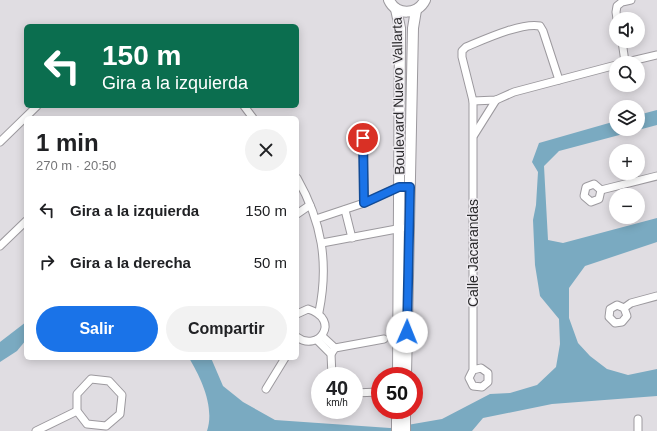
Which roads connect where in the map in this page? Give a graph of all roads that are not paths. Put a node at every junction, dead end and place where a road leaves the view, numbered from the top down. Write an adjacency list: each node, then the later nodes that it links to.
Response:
1 (389, 0): 4 (main road, Boulevard Nuevo Vallarta)
2 (425, 0): 5 (main road, Boulevard Nuevo Vallarta)
3 (631, 0): 6 (street)
4 (396, 9): 5 (main road, Boulevard Nuevo Vallarta); 23 (main road, Boulevard Nuevo Vallarta)
5 (416, 10): 23 (main road, Boulevard Nuevo Vallarta)
6 (616, 12)
7 (657, 55): 8 (street)
8 (645, 58)
9 (609, 67): 10 (street)
10 (559, 80): 11 (street); 12 (street)
11 (496, 100): 12 (street); 18 (street)
12 (473, 101): 18 (street, Calle Jacarandas)
13 (35, 108): 15 (street)
14 (246, 108): 16 (street)
15 (27, 116)
16 (252, 116)
17 (24, 119): 20 (street)
18 (474, 135): 47 (street, Calle Jacarandas)
19 (363, 138): 25 (street)
20 (0, 142)
21 (657, 176): 24 (street)
22 (299, 182): 26 (street)
23 (404, 187): 25 (street); 31 (main road, Boulevard Nuevo Vallarta)
24 (601, 190)
25 (364, 203): 27 (street)
26 (310, 205): 28 (street); 29 (street)
27 (345, 210): 29 (street); 32 (street)
28 (299, 213)
29 (316, 219): 33 (street)
30 (24, 223): 34 (street)
31 (404, 228): 32 (street); 45 (main road, Boulevard Nuevo Vallarta); 46 (main road, Boulevard Nuevo Vallarta)
32 (352, 238): 33 (street)
33 (322, 243): 37 (street)
34 (0, 246)
35 (657, 296): 36 (street)
36 (624, 308)
37 (319, 312): 38 (street); 39 (street)
38 (299, 313)
39 (319, 338): 40 (street); 42 (street)
40 (299, 339)
41 (384, 339): 42 (street)
42 (333, 351): 44 (street)
43 (284, 360): 48 (street)
44 (332, 367)
45 (398, 367)
46 (406, 367)
47 (473, 370)
48 (266, 389)
49 (78, 411): 49 (street); 53 (street)
50 (397, 419): 54 (main road)
51 (405, 419): 55 (main road)
52 (638, 419): 56 (street)
53 (36, 431)
54 (397, 431)
55 (405, 431)
56 (638, 431)

